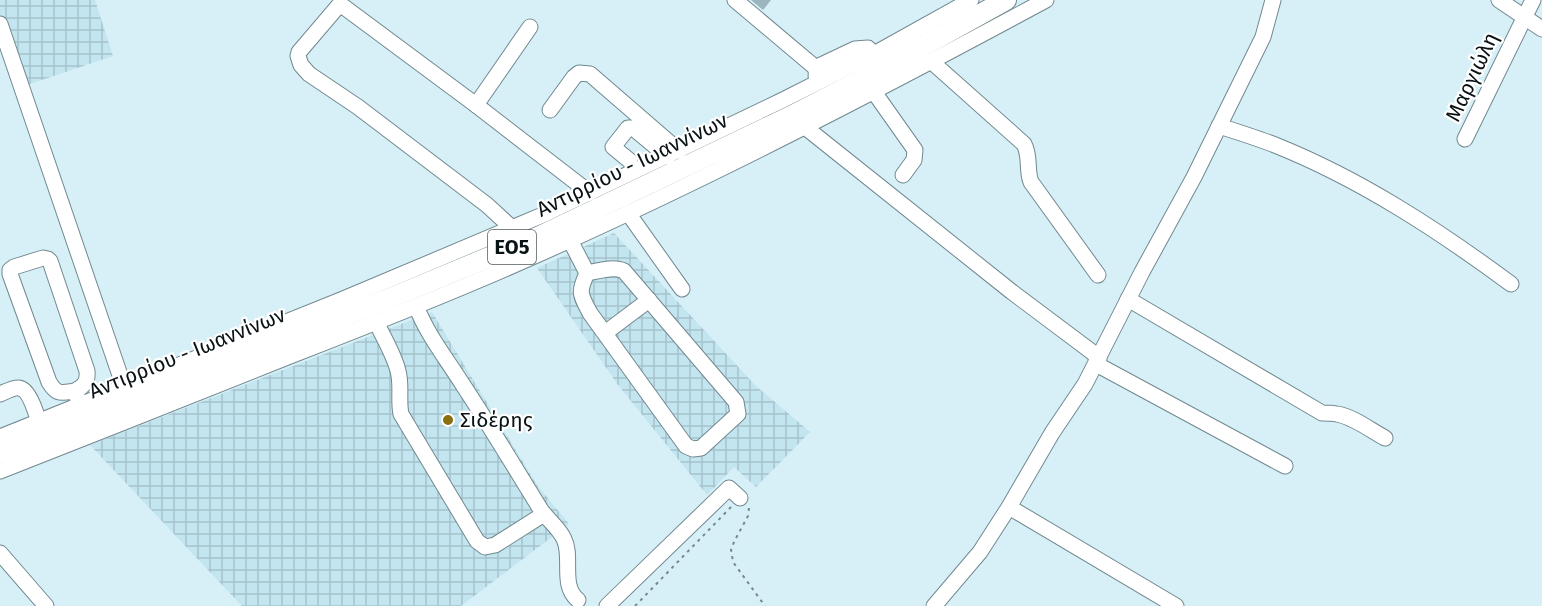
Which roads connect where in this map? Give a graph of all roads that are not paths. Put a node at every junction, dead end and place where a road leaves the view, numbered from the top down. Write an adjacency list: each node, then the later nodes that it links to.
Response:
1 (735, 0): 14 (street)
2 (971, 0): 14 (street)
3 (1006, 0): 44 (main road, Αντιρρίου - Ιωαννίνων / ΕΟ5)
4 (1046, 0): 13 (street)
5 (1273, 0): 18 (street)
6 (1499, 0): 9 (street)
7 (1533, 0): 9 (street, Μαργιώλη)
8 (337, 2): 16 (street); 26 (street)
9 (1525, 17): 12 (street); 20 (street, Μαργιώλη)
10 (0, 24): 38 (street)
11 (530, 27): 16 (street)
12 (1542, 29)
13 (932, 62): 15 (street); 29 (street)
14 (818, 76): 21 (street)
15 (874, 92): 19 (street); 23 (street)
16 (476, 105): 24 (street)
17 (550, 110): 21 (street)
18 (1219, 126): 30 (street); 32 (street)
19 (805, 127): 25 (street); 37 (street)
20 (1465, 140)
21 (674, 154): 22 (street); 24 (street)
22 (630, 161)
23 (903, 175)
24 (590, 193): 26 (street)
25 (628, 213): 27 (street); 31 (street)
26 (513, 228): 38 (street)
27 (570, 240): 28 (street); 34 (street)
28 (587, 273): 33 (street); 36 (street)
29 (1098, 275)
30 (1511, 284)
31 (682, 289)
32 (1128, 299): 37 (street); 43 (street)
33 (649, 300): 36 (street); 36 (street)
34 (416, 306): 35 (street); 49 (street)
35 (376, 322): 46 (street); 49 (street)
36 (605, 333)
37 (1097, 362): 45 (street); 48 (street)
38 (124, 387): 40 (street)
39 (0, 394): 41 (street)
40 (77, 398): 40 (street); 41 (street)
41 (39, 422): 42 (street)
42 (0, 437)
43 (1385, 438)
44 (0, 453)
45 (1285, 466)
46 (0, 471)
47 (740, 498): 53 (street)
48 (1009, 507): 54 (street); 55 (street)
49 (544, 514): 51 (street)
50 (0, 553): 52 (street)
51 (578, 600)
52 (46, 606)
53 (607, 606)
54 (934, 606)
55 (1176, 606)

